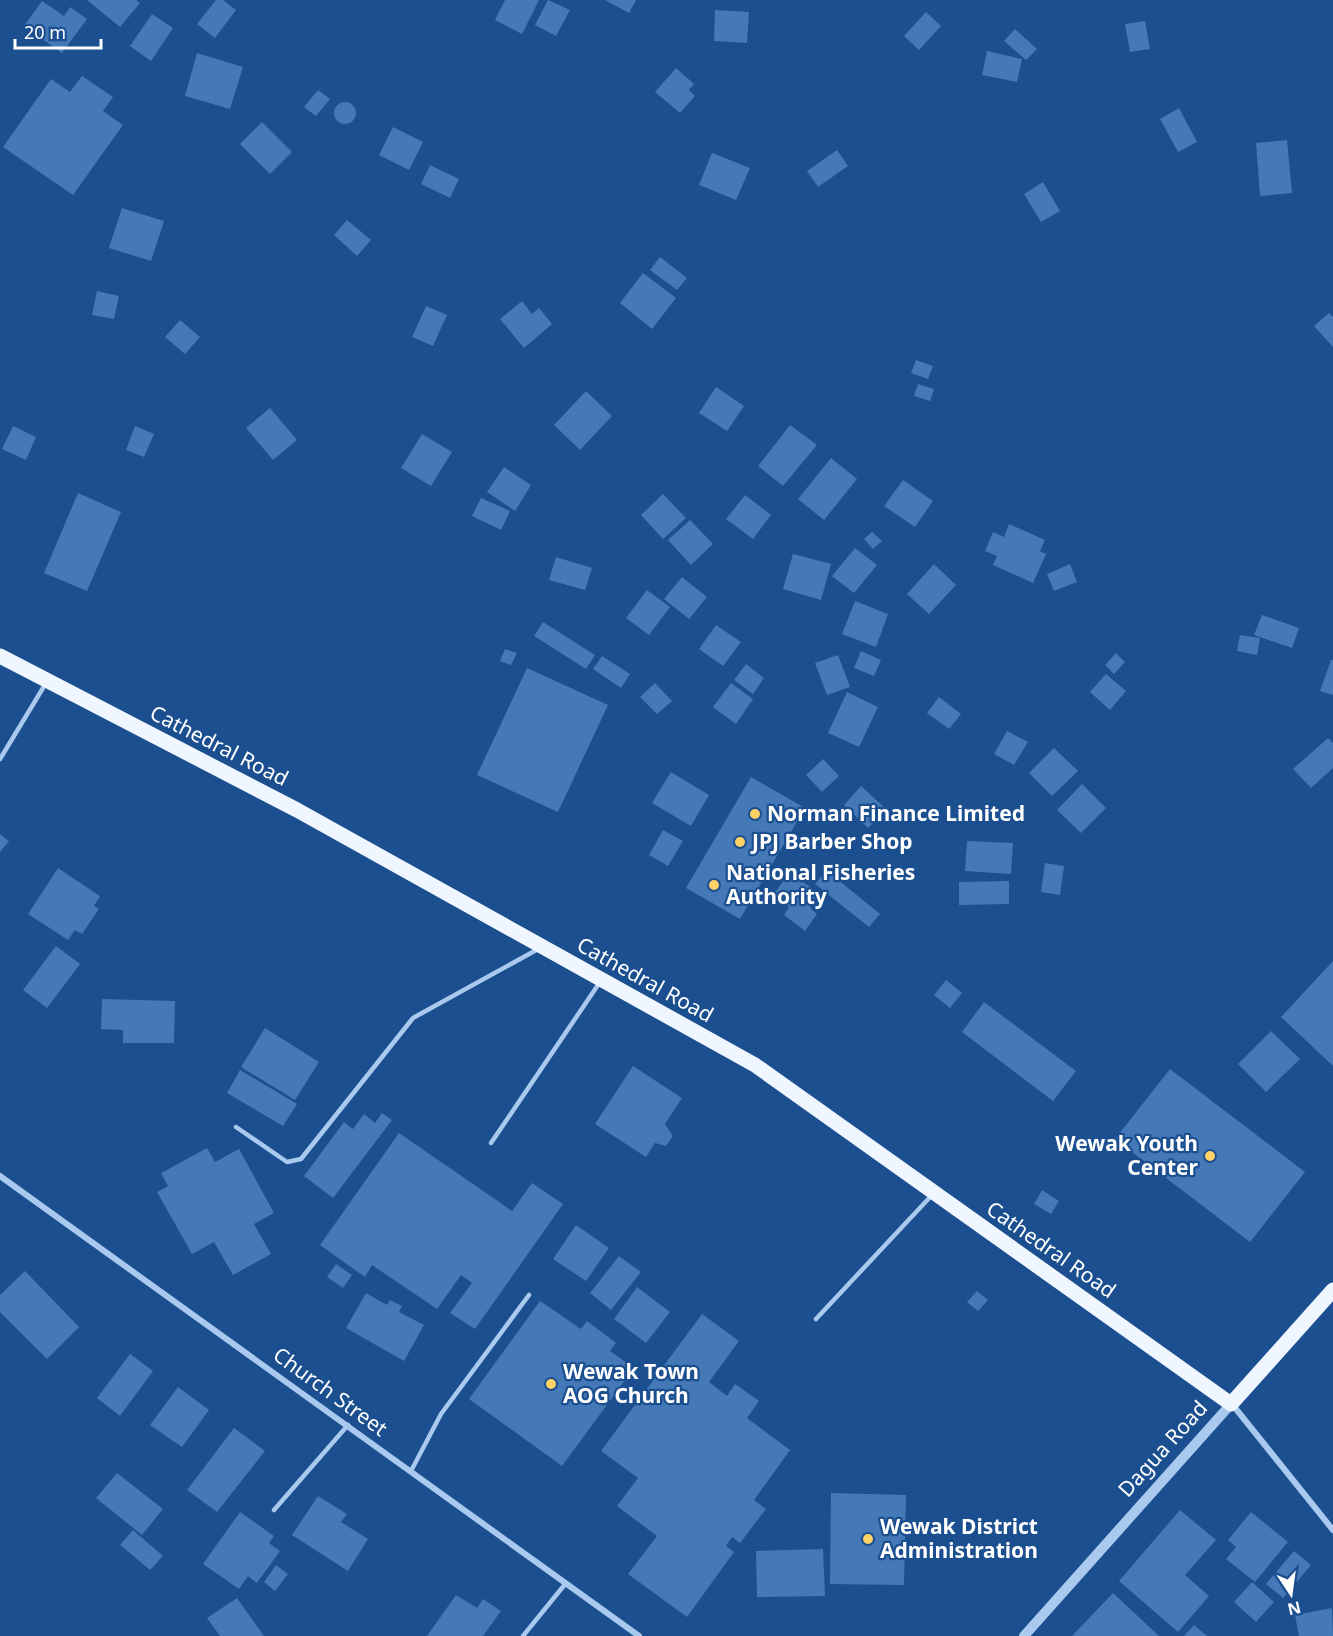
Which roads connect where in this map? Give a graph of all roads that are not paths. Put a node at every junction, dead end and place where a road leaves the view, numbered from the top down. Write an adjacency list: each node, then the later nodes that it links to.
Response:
1 (0, 656): 2 (main road, Cathedral Road)
2 (47, 680): 3 (lane); 4 (main road, Cathedral Road)
3 (0, 759)
4 (542, 947): 5 (main road, Cathedral Road); 6 (lane)
5 (601, 980): 7 (lane); 9 (main road, Cathedral Road)
6 (236, 1127)
7 (491, 1143)
8 (0, 1176): 14 (street, Church Street)
9 (934, 1193): 12 (lane); 13 (main road, Cathedral Road)
10 (1333, 1290): 13 (main road, Dagua Road)
11 (529, 1295): 15 (lane)
12 (816, 1319)
13 (1232, 1404): 17 (street); 21 (street, Dagua Road)
14 (348, 1425): 15 (street, Church Street); 16 (lane)
15 (411, 1471): 18 (street, Church Street)
16 (274, 1510)
17 (1333, 1530)
18 (566, 1583): 19 (lane); 20 (street, Church Street)
19 (523, 1636)
20 (639, 1636)
21 (1024, 1636)

